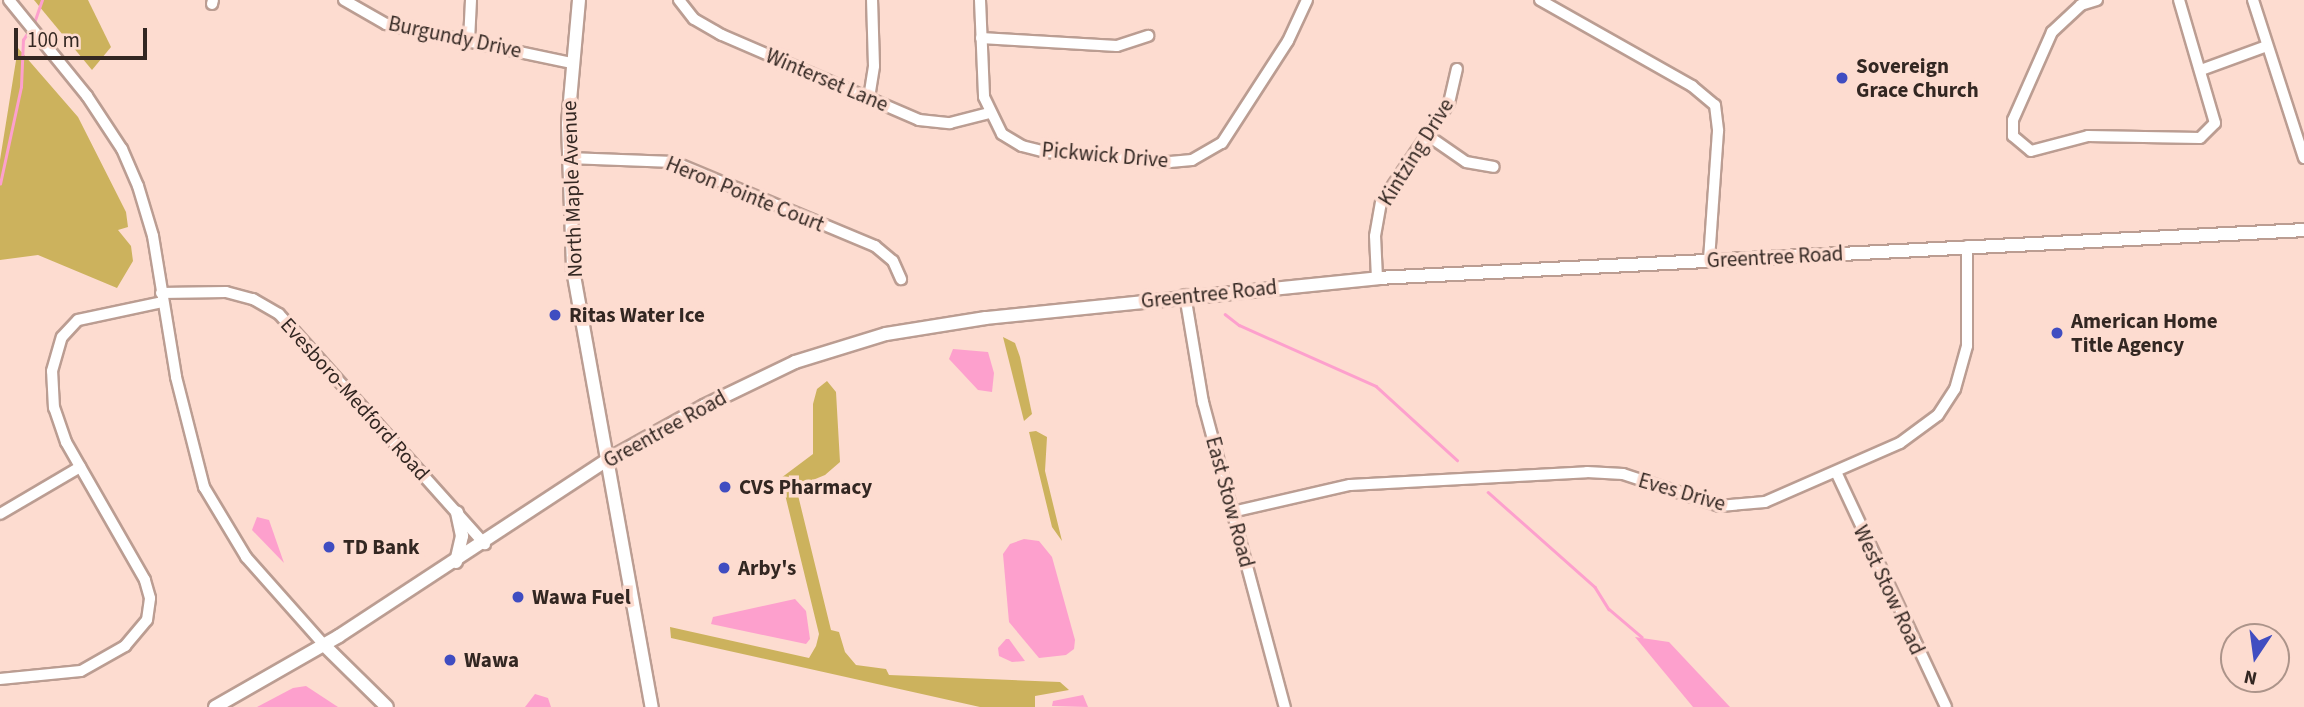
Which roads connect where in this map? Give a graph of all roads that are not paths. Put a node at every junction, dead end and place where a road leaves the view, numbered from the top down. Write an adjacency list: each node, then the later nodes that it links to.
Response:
1 (9, 0): 32 (street)
2 (344, 0): 15 (street, Burgundy Drive)
3 (471, 0): 15 (street)
4 (579, 0): 17 (main road, North Maple Avenue)
5 (679, 0): 20 (street, Winterset Lane)
6 (872, 0): 20 (street)
7 (980, 0): 14 (street)
8 (1307, 0): 21 (street, Pickwick Drive)
9 (1540, 0): 28 (street)
10 (2097, 0): 19 (street)
11 (2179, 0): 19 (street)
12 (2253, 0): 16 (street)
13 (1148, 36): 14 (street)
14 (981, 38): 21 (street)
15 (469, 41): 17 (street, Burgundy Drive)
16 (2267, 46): 19 (street); 24 (street)
17 (571, 62): 23 (main road, North Maple Avenue)
18 (1457, 69): 22 (street, Kintzing Drive)
19 (2201, 70)
20 (869, 98): 21 (street, Winterset Lane)
21 (989, 113)
22 (1427, 135): 25 (street); 29 (street, Kintzing Drive)
23 (568, 158): 30 (street, Heron Pointe Court); 33 (main road, North Maple Avenue)
24 (2304, 158)
25 (1494, 167)
26 (2304, 230): 27 (main road, Greentree Road)
27 (1967, 246): 28 (main road, Greentree Road); 35 (street, Eves Drive)
28 (1709, 261): 29 (main road, Greentree Road)
29 (1377, 278): 31 (main road, Greentree Road)
30 (901, 279)
31 (1185, 295): 33 (main road, Greentree Road); 36 (street, East Stow Road)
32 (162, 298): 34 (street, Evesboro-Medford Road); 37 (street, Evesboro-Medford Road); 41 (street)
33 (607, 460): 39 (main road, Greentree Road); 45 (main road, North Maple Avenue)
34 (80, 467): 38 (street); 42 (street, Evesboro-Medford Road)
35 (1836, 472): 36 (street, Eves Drive); 47 (street, West Stow Road)
36 (1232, 512): 46 (street, East Stow Road)
37 (457, 513): 39 (street, Evesboro-Medford Road); 40 (main road)
38 (0, 514)
39 (485, 544): 40 (main road, Greentree Road)
40 (456, 562): 41 (main road, Greentree Road)
41 (324, 645): 43 (main road, Greentree Road); 44 (main road)
42 (0, 679)
43 (215, 707)
44 (387, 707)
45 (652, 707)
46 (1285, 707)
47 (1945, 707)

